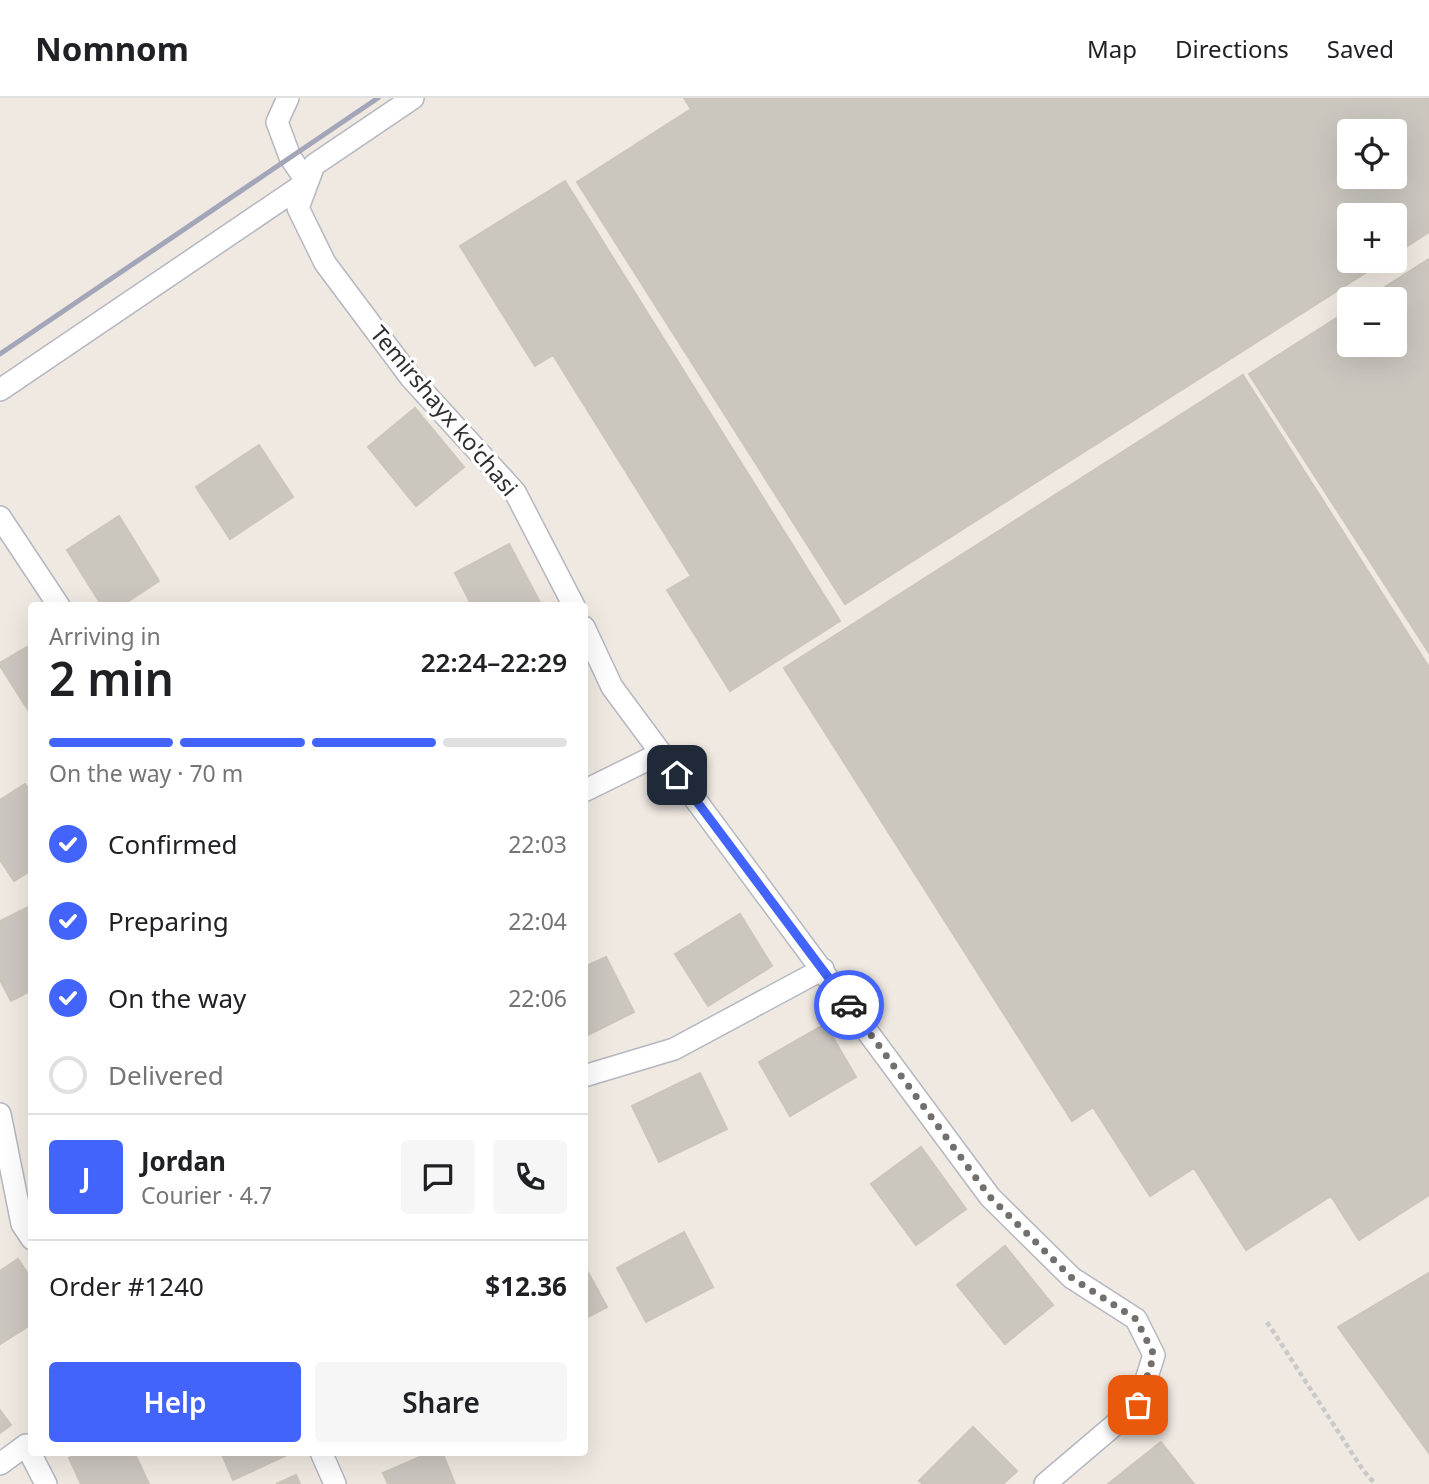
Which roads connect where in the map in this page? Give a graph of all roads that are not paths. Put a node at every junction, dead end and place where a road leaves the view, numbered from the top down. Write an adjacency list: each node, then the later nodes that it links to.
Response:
1 (288, 98): 3 (street)
2 (413, 98): 3 (street, Temirshayx ko'chasi)
3 (307, 182): 4 (street, Temirshayx ko'chasi); 7 (street, Temirshayx ko'chasi)
4 (0, 390)
5 (0, 517): 6 (street)
6 (56, 602)
7 (573, 602)
8 (588, 636): 9 (street)
9 (661, 753): 10 (street); 11 (street)
10 (588, 790)
11 (822, 969): 12 (street); 21 (street)
12 (588, 1075)
13 (0, 1114): 14 (street)
14 (28, 1233)
15 (28, 1449): 18 (street)
16 (32, 1456): 19 (street)
17 (323, 1456): 20 (street)
18 (0, 1464)
19 (46, 1484)
20 (335, 1484)
21 (1045, 1484)

